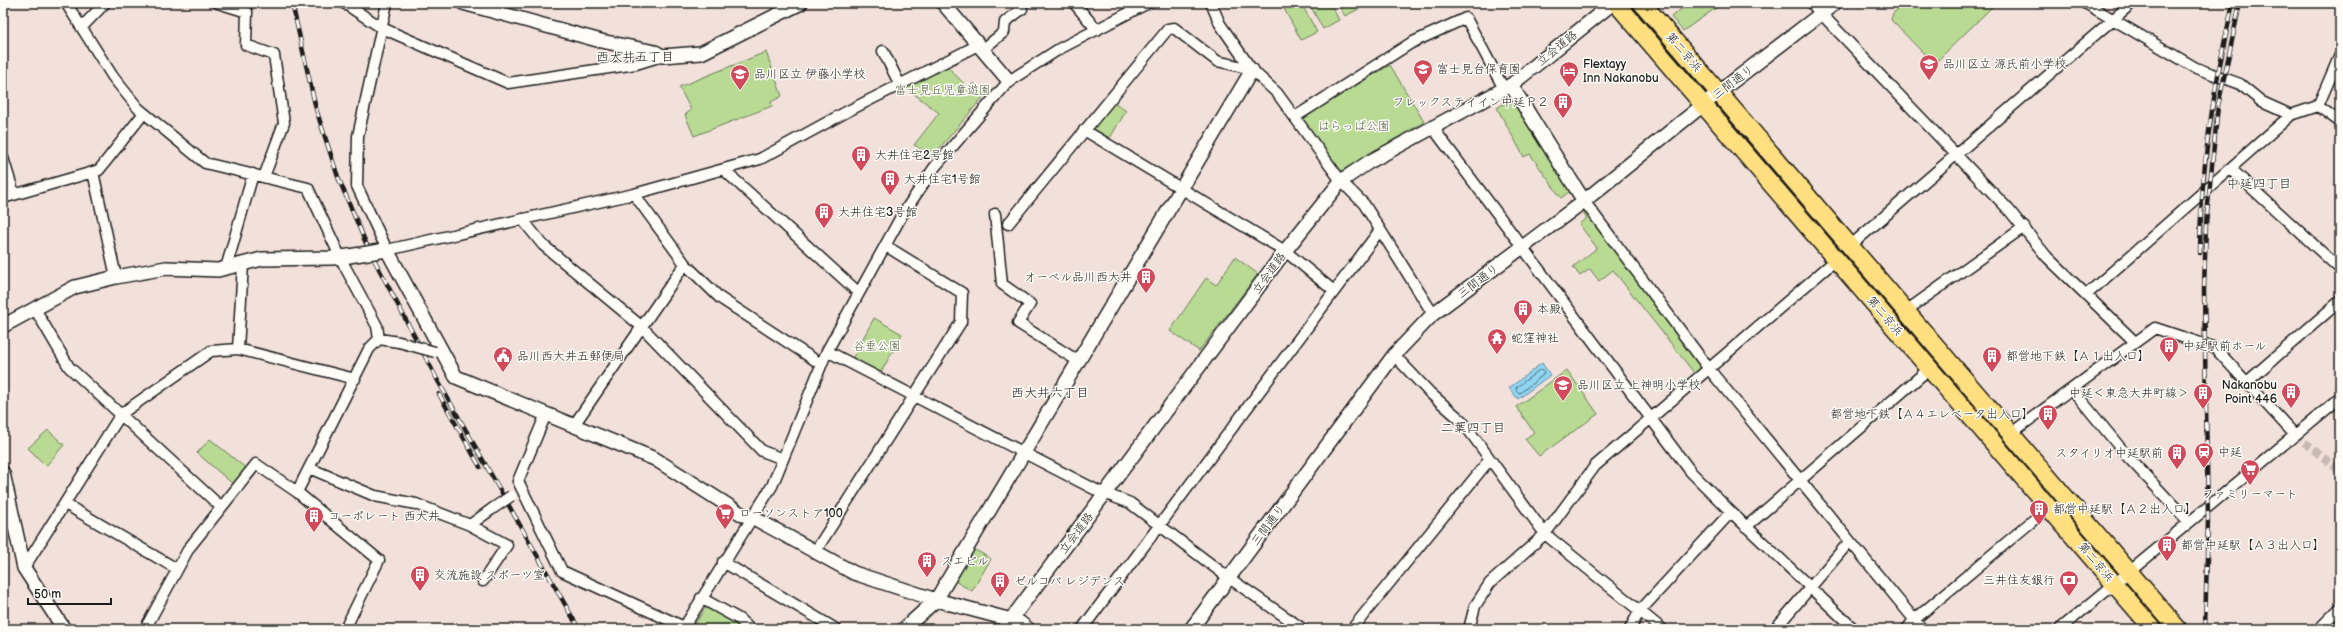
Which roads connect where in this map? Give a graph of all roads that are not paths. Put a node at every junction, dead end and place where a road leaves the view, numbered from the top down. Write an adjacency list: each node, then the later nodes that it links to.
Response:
1 (66, 3): 22 (street)
2 (105, 3): 22 (street)
3 (218, 3): 48 (street)
4 (344, 3): 23 (street)
5 (387, 3): 23 (street)
6 (463, 3): 27 (street)
7 (943, 3): 25 (street)
8 (1074, 3): 24 (street)
9 (1211, 3): 29 (street)
10 (1613, 3): 32 (street, 立会道路)
11 (1616, 3): 34 (highway, 第二京浜)
12 (1642, 3): 33 (highway, 第二京浜)
13 (1811, 3): 20 (street)
14 (1835, 3): 20 (street, 三間通り)
15 (2085, 3): 21 (street)
16 (2132, 3): 21 (street)
17 (797, 4): 27 (street)
18 (1143, 4): 24 (street)
19 (1022, 9): 25 (street)
20 (1821, 14): 33 (street, 三間通り); 42 (street)
21 (2113, 20): 37 (street); 42 (street)
22 (82, 27): 36 (street)
23 (382, 28): 27 (street); 63 (street)
24 (1097, 30): 30 (street)
25 (980, 47): 30 (street); 31 (street)
26 (883, 51): 31 (street)
27 (662, 56)
28 (2340, 56): 35 (street)
29 (1252, 70): 38 (street); 41 (street); 50 (street)
30 (1009, 81): 60 (street)
31 (900, 85): 45 (street)
32 (1507, 87): 38 (street); 40 (street, 立会道路); 54 (street)
33 (1719, 92): 34 (street, 三間通り); 61 (highway, 第二京浜)
34 (1704, 104): 54 (street, 三間通り); 66 (highway, 第二京浜)
35 (2318, 106): 37 (street); 39 (street)
36 (144, 113): 46 (street); 47 (street)
37 (2291, 115): 44 (street)
38 (1294, 117): 49 (street)
39 (2340, 122)
40 (1433, 128): 49 (street, 立会道路); 62 (street)
41 (1084, 130): 50 (street); 57 (street)
42 (1955, 154): 58 (street); 61 (street)
43 (3, 158): 51 (street)
44 (2231, 169): 70 (street); 74 (street)
45 (724, 170): 52 (street); 73 (street)
46 (93, 172): 51 (street); 71 (street)
47 (253, 174): 48 (street); 69 (street)
48 (264, 177): 65 (street)
49 (1341, 181): 59 (street); 64 (street, 立会道路)
50 (1180, 189): 64 (street); 87 (street)
51 (14, 194): 53 (street)
52 (634, 194): 56 (street); 68 (street)
53 (3, 198)
54 (1584, 201): 62 (street, 三間通り); 90 (street)
55 (996, 214): 87 (street)
56 (522, 218): 63 (street); 80 (street)
57 (1008, 224)
58 (2024, 227): 74 (street); 77 (street)
59 (1380, 230): 72 (street); 78 (street)
60 (886, 246): 73 (street); 94 (street)
61 (1850, 246): 77 (highway, 第二京浜)
62 (1523, 247): 78 (street, 三間通り); 98 (street)
63 (383, 251): 65 (street, bridge); 85 (street)
64 (1285, 251): 72 (street); 110 (street, 立会道路)
65 (345, 256): 67 (street); 81 (street)
66 (1837, 258): 89 (highway, 第二京浜); 90 (street)
67 (243, 264): 69 (street); 83 (street)
68 (685, 264): 80 (street); 88 (street)
69 (226, 268): 71 (street)
70 (2340, 269)
71 (116, 278): 76 (street)
72 (1334, 291): 119 (street)
73 (860, 293): 84 (street)
74 (2086, 295): 82 (street)
75 (2340, 301): 92 (street)
76 (35, 309): 79 (street); 96 (street)
77 (1906, 311): 100 (highway, 第二京浜)
78 (1433, 314): 86 (street, 三間通り)
79 (3, 326)
80 (641, 326): 99 (street); 104 (street)
81 (379, 339): 85 (street, bridge); 91 (street)
82 (2135, 342): 92 (street); 93 (street)
83 (238, 349): 91 (street); 96 (street)
84 (826, 351): 88 (street); 94 (street)
85 (439, 353): 97 (street)
86 (1394, 355): 103 (street); 128 (street, 三間通り)
87 (1078, 361): 102 (street)
88 (821, 364): 104 (street)
89 (1930, 368): 107 (street); 113 (highway, 第二京浜)
90 (1709, 369): 98 (street); 107 (street)
91 (355, 379): 105 (street)
92 (2247, 382): 101 (street)
93 (2072, 389): 100 (street); 117 (street)
94 (913, 397): 102 (street); 123 (street)
95 (2340, 398): 101 (street)
96 (122, 414): 111 (street); 112 (street)
97 (546, 414): 99 (street); 109 (street)
98 (1651, 418): 114 (street); 121 (street)
99 (574, 425): 116 (street)
100 (2010, 434): 127 (highway, 第二京浜)
101 (2295, 435): 117 (street)
102 (1023, 454): 110 (street); 133 (street)
103 (1490, 458): 121 (street); 149 (street)
104 (783, 459): 116 (street)
105 (309, 468): 108 (street); 118 (street)
106 (3, 473): 115 (street)
107 (1800, 480): 120 (street); 122 (street)
108 (297, 492): 112 (street); 141 (street)
109 (516, 493): 118 (street, bridge); 139 (street)
110 (1105, 495): 119 (street); 137 (street, 立会道路)
111 (65, 504): 125 (street); 126 (street)
112 (221, 507): 126 (street)
113 (2049, 507): 130 (highway, 第二京浜); 136 (street)
114 (1731, 512): 120 (street); 135 (street)
115 (7, 517): 125 (street)
116 (752, 517): 123 (street); 124 (street)
117 (2190, 522): 127 (street)
118 (470, 525): 129 (street)
119 (1160, 525): 128 (street); 146 (street)
120 (1746, 527): 131 (street)
121 (1545, 534): 135 (street); 150 (street)
122 (1849, 542): 131 (street); 136 (street)
123 (815, 552): 133 (street)
124 (723, 562): 132 (street); 143 (street)
125 (24, 568): 140 (street)
126 (177, 569): 138 (street)
127 (2130, 572): 130 (street); 159 (highway, 第二京浜)
128 (1229, 578): 147 (street, 三間通り); 148 (street)
129 (483, 581)
130 (2114, 584): 157 (street); 158 (highway, 第二京浜)
131 (1810, 588): 153 (street); 154 (street)
132 (701, 598): 139 (street); 142 (street)
133 (936, 600): 137 (street); 144 (street)
134 (2340, 608): 160 (street)
135 (1639, 612): 151 (street); 152 (street)
136 (1914, 620): 155 (street); 156 (street)
137 (1008, 625): 145 (street)
138 (150, 627)
139 (683, 628)
140 (64, 629)
141 (346, 629)
142 (750, 629)
143 (836, 629)
144 (904, 629)
145 (1028, 629)
146 (1082, 629)
147 (1191, 629)
148 (1303, 629)
149 (1352, 629)
150 (1469, 629)
151 (1630, 629)
152 (1662, 629)
153 (1775, 629)
154 (1854, 629)
155 (1907, 629)
156 (1922, 629)
157 (2060, 629)
158 (2153, 629)
159 (2178, 629)
160 (2319, 629)

